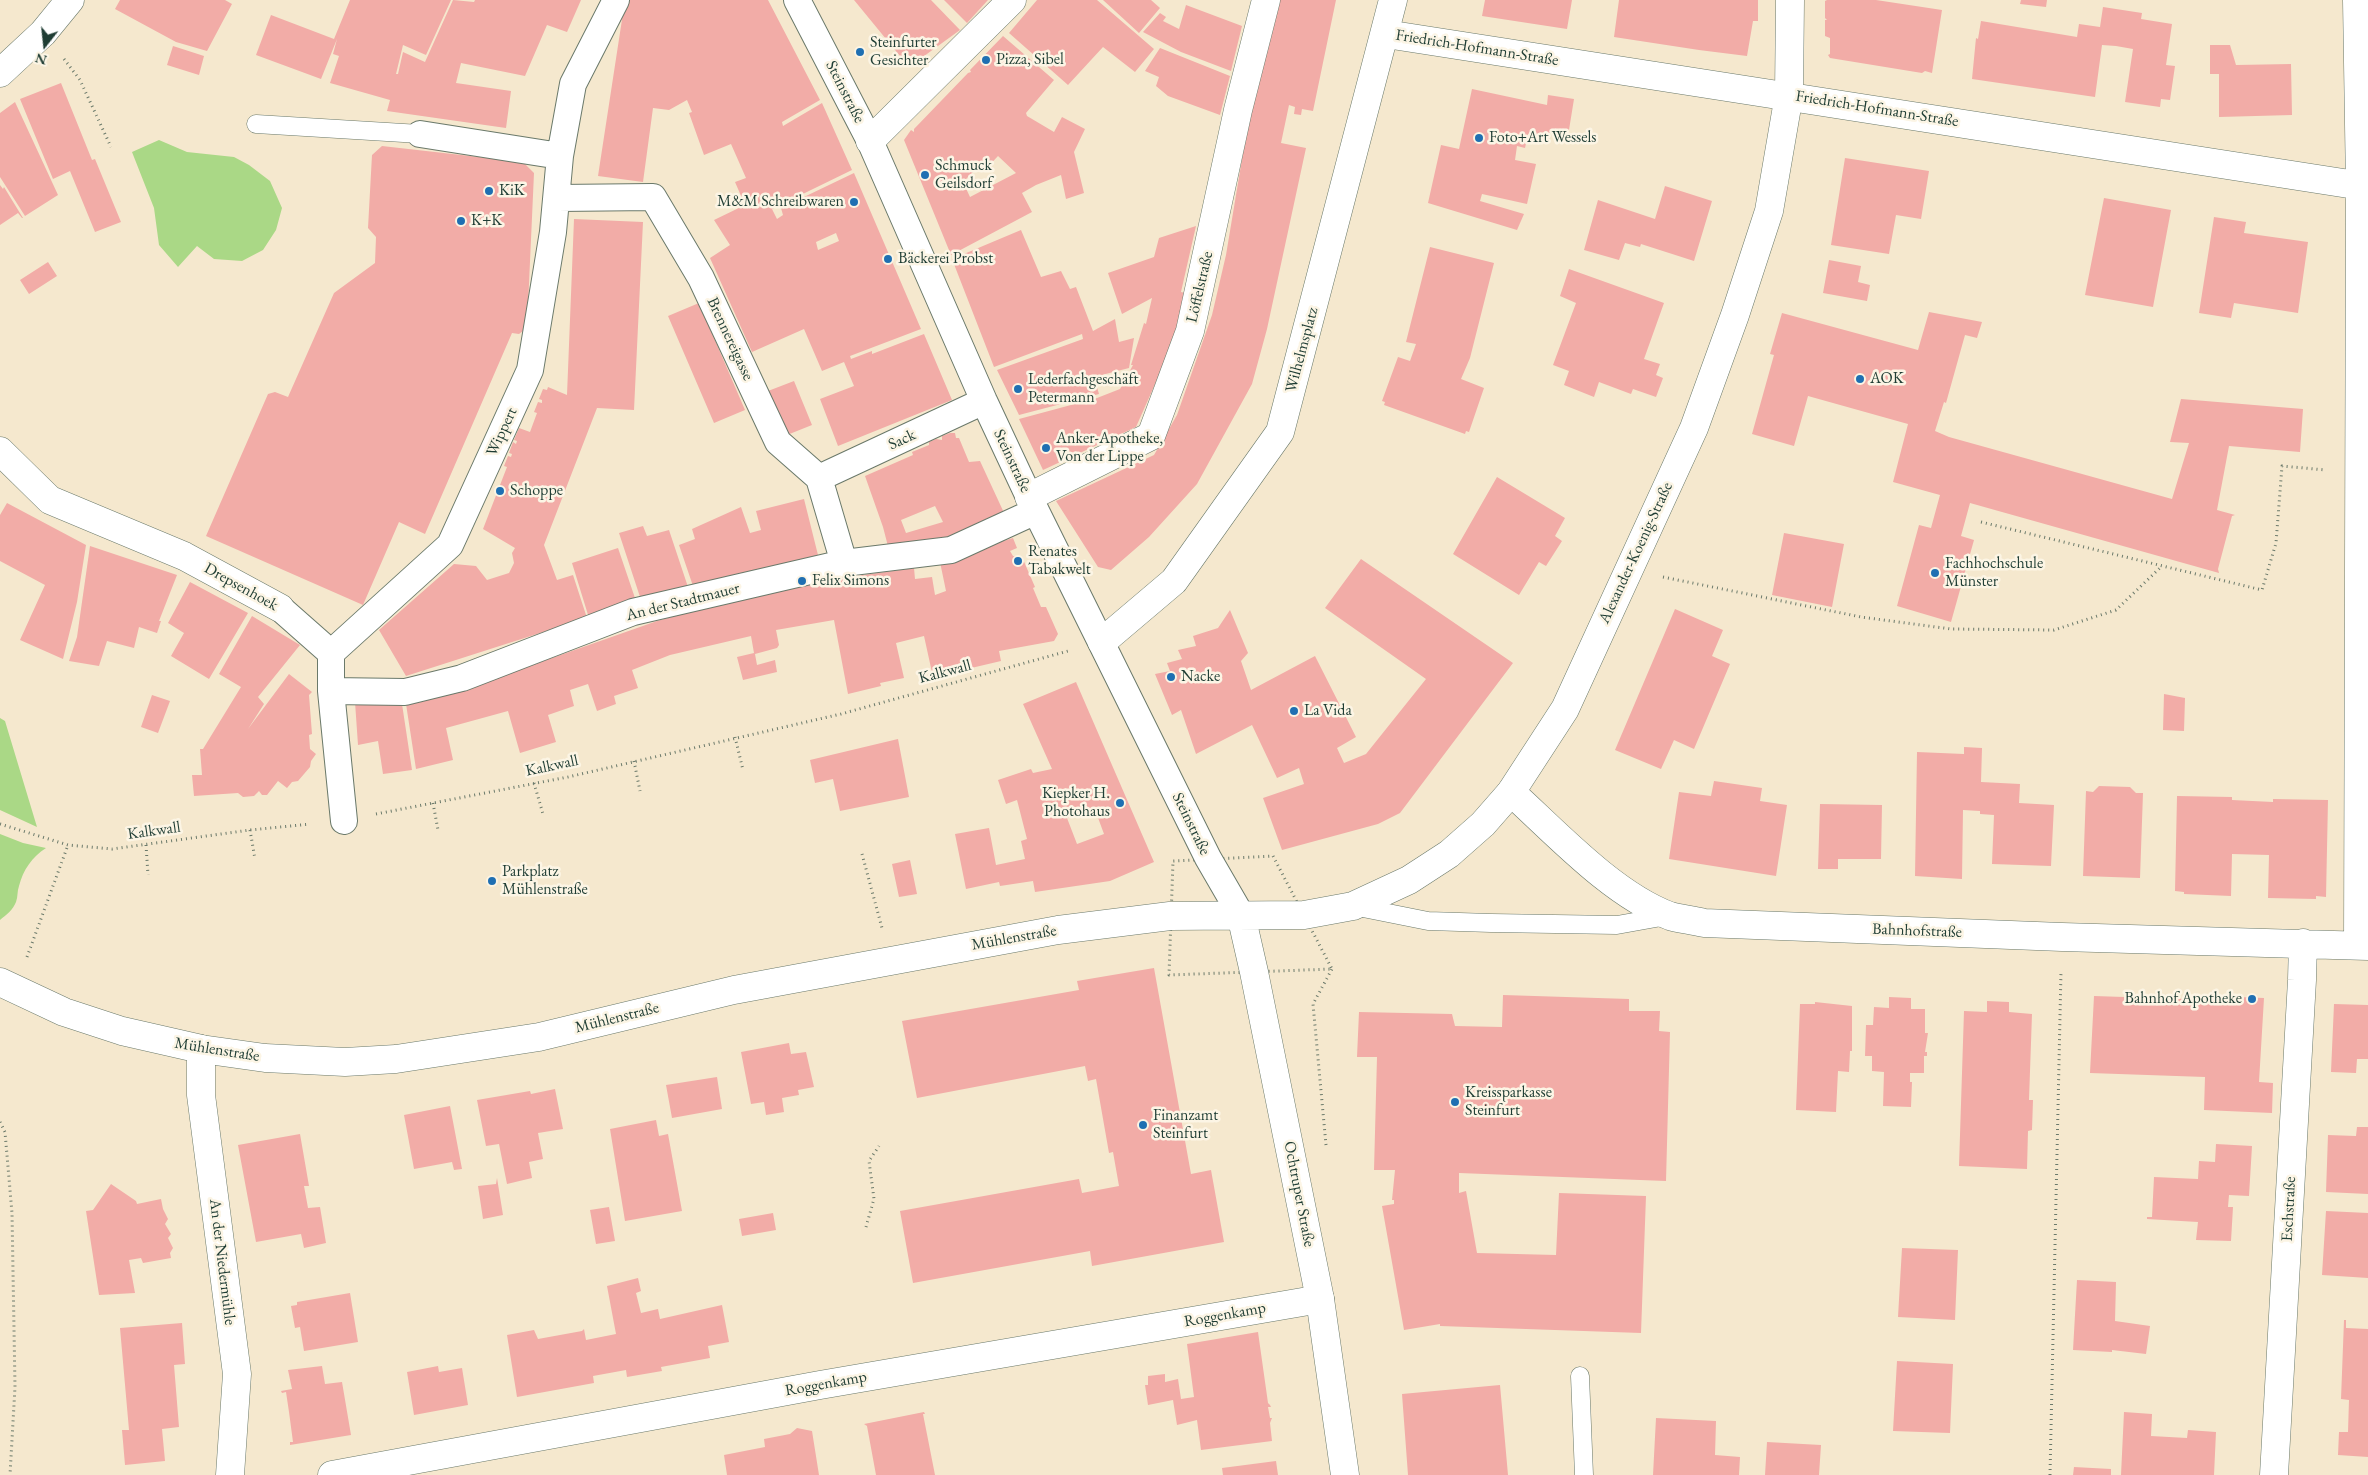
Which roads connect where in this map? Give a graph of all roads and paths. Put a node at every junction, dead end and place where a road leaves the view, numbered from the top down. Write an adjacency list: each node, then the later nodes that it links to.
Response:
1 (70, 0): 9 (street)
2 (616, 0): 17 (street, Wippert)
3 (797, 0): 15 (street, Steinstraße)
4 (1012, 0): 15 (street)
5 (1266, 0): 24 (street, Löffelstraße)
6 (1393, 0): 10 (street, Wilhelmsplatz)
7 (1790, 0): 12 (street, Alexander-Koenig-Straße)
8 (2357, 0): 18 (street)
9 (43, 33): 11 (street); 16 (path)
10 (1386, 34): 12 (street, Friedrich-Hofmann-Straße); 30 (street, Wilhelmsplatz)
11 (0, 73)
12 (1788, 95): 18 (street, Friedrich-Hofmann-Straße); 38 (street, Alexander-Koenig-Straße)
13 (256, 124): 14 (lane)
14 (420, 134): 17 (street)
15 (870, 141): 20 (street, Steinstraße)
16 (111, 147)
17 (560, 156): 19 (street, Wippert)
18 (2364, 187): 22 (street)
19 (558, 198): 23 (street, Brennereigasse); 31 (street, Wippert)
20 (984, 401): 23 (street, Sack); 24 (street, Steinstraße)
21 (0, 451): 29 (street, Drepsenhoek)
22 (2360, 474): 27 (path); 57 (street)
23 (819, 478): 26 (street)
24 (1032, 504): 26 (street, An der Stadtmauer); 30 (street, Steinstraße)
25 (1981, 522): 27 (path)
26 (844, 564): 32 (street, An der Stadtmauer)
27 (2162, 566): 28 (path)
28 (1659, 576)
29 (280, 608): 31 (street, Drepsenhoek)
30 (1102, 642): 33 (path, Kalkwall); 48 (street, Steinstraße)
31 (331, 652): 32 (street)
32 (331, 691): 41 (street)
33 (735, 737): 34 (path, Kalkwall); 35 (path)
34 (634, 760): 36 (path, Kalkwall); 37 (path)
35 (743, 770)
36 (534, 783): 39 (path, Kalkwall); 40 (path)
37 (640, 792)
38 (1511, 792): 51 (street, Alexander-Koenig-Straße); 54 (street, Bahnhofstraße)
39 (433, 803): 41 (path, Kalkwall); 44 (path)
40 (543, 814)
41 (344, 821): 43 (path, Kalkwall)
42 (0, 824): 45 (path, Kalkwall)
43 (250, 830): 46 (path, Kalkwall); 49 (path)
44 (438, 830)
45 (68, 845): 46 (path, Kalkwall); 58 (path)
46 (146, 845): 50 (path)
47 (862, 854): 59 (path)
48 (1208, 858): 52 (street, Steinstraße); 53 (path)
49 (255, 859)
50 (148, 875)
51 (1353, 906): 53 (street, Alexander-Koenig-Straße); 54 (lane)
52 (1241, 915): 53 (street, Alexander-Koenig-Straße); 59 (street, Mühlenstraße); 65 (street, Ochtruper Straße)
53 (1304, 915)
54 (1670, 916): 55 (street, Bahnhofstraße)
55 (2062, 937): 56 (street, Bahnhofstraße); 72 (path)
56 (2303, 943): 57 (street, Bahnhofstraße); 73 (street, Eschstraße)
57 (2363, 946)
58 (26, 959)
59 (890, 960): 61 (street, Mühlenstraße)
60 (0, 982): 61 (street, Mühlenstraße)
61 (201, 1049): 68 (street, An der Niedermühle)
62 (0, 1122): 67 (path)
63 (879, 1146): 64 (path)
64 (866, 1227)
65 (1320, 1299): 69 (street, Roggenkamp); 70 (street, Ochtruper Straße)
66 (1580, 1376): 71 (lane)
67 (10, 1475)
68 (230, 1475)
69 (332, 1475)
70 (1345, 1475)
71 (1584, 1475)
72 (2050, 1475)
73 (2274, 1475)

